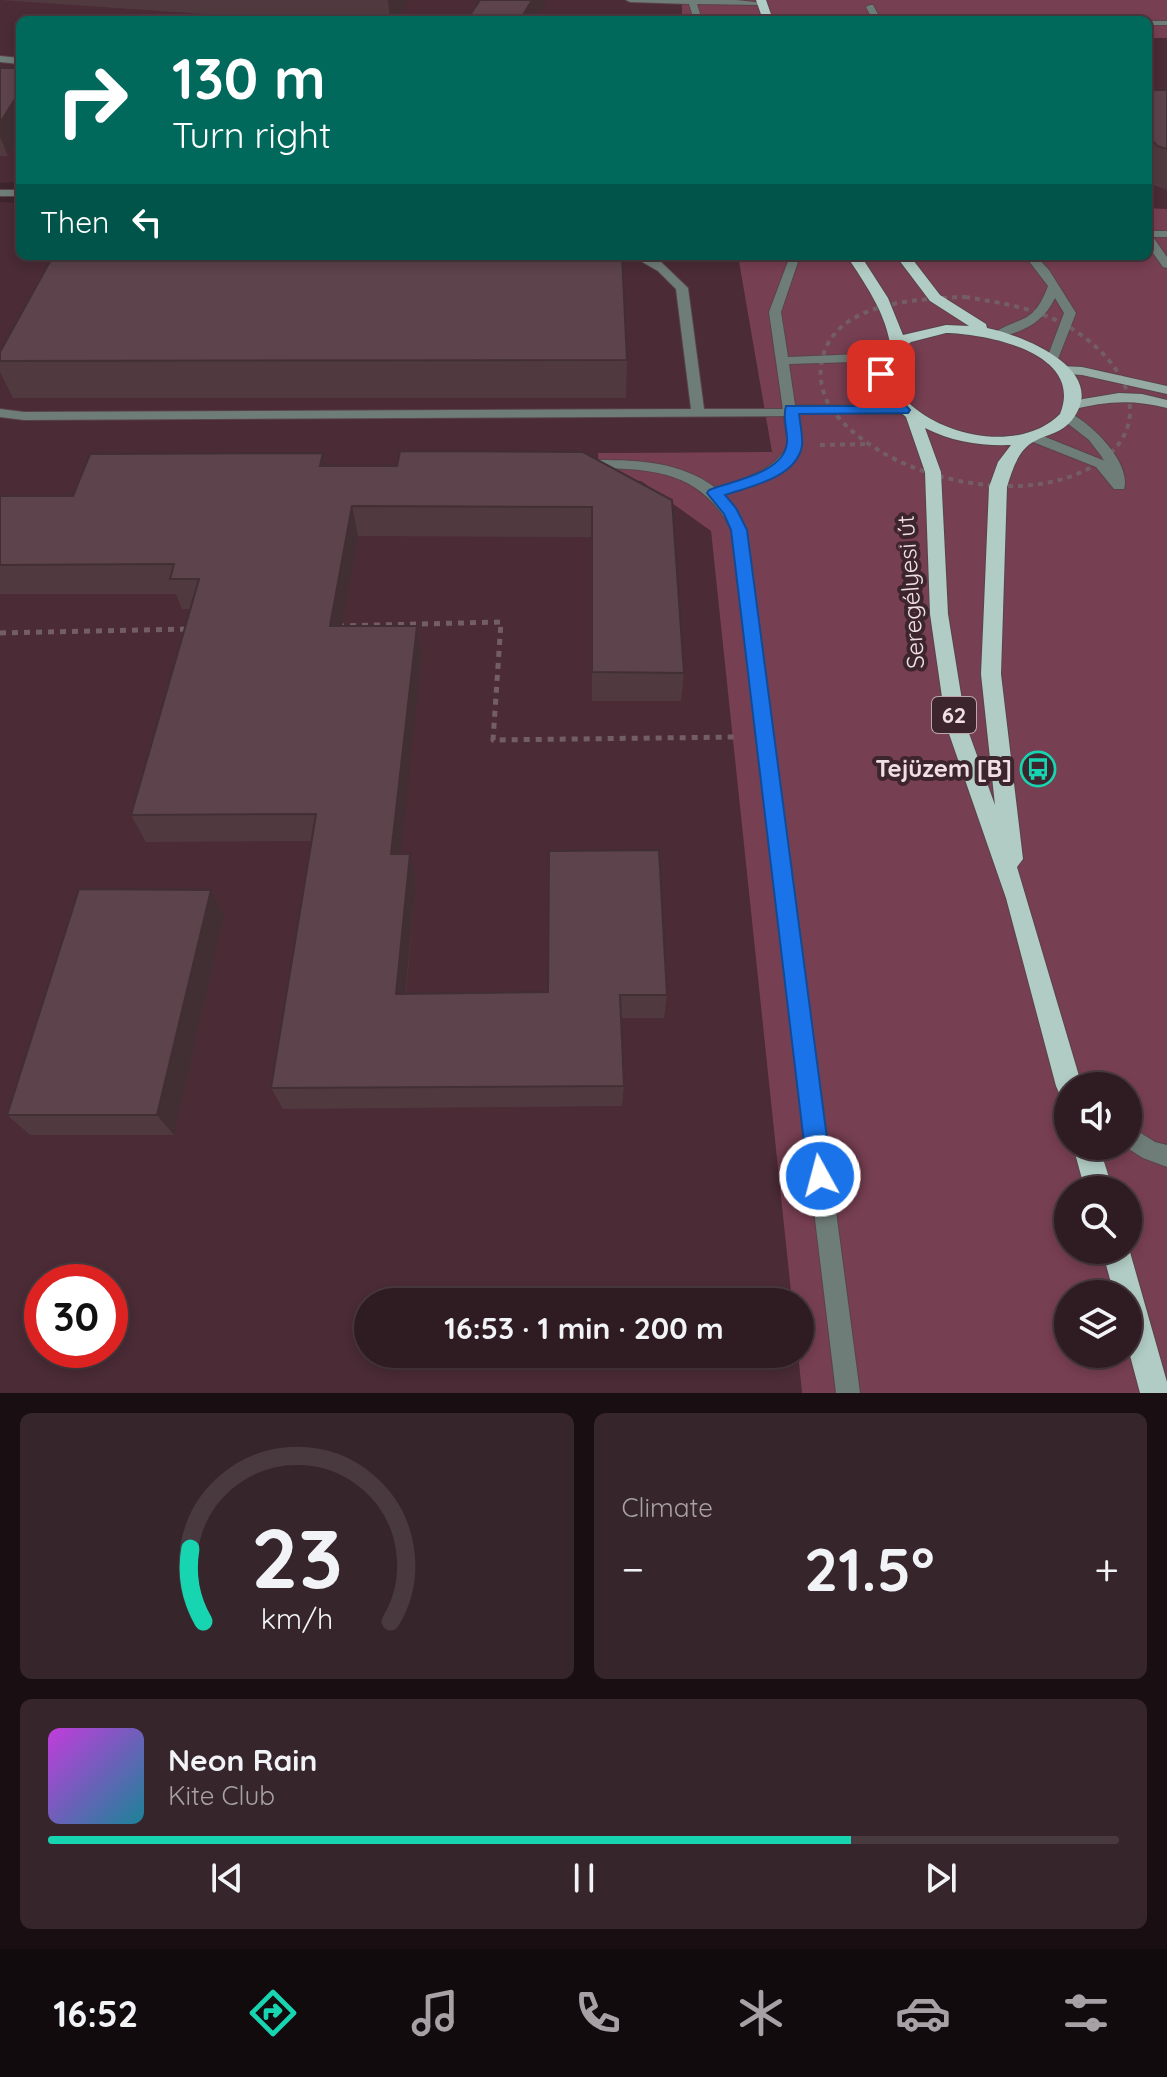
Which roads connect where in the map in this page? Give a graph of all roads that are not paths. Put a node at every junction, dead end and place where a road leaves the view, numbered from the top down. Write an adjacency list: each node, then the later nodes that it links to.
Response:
1 (630, 0): 2 (street)
2 (671, 1): 4 (street)
3 (761, 2): 4 (street)
4 (693, 3): 6 (street)
5 (870, 7): 7 (street)
6 (697, 16)
7 (875, 16)
8 (1152, 242): 14 (street)
9 (650, 260): 26 (street)
10 (794, 260): 19 (street)
11 (857, 260): 17 (main road)
12 (906, 260): 16 (main road)
13 (1033, 260): 15 (street)
14 (1167, 265)
15 (1054, 286): 16 (street); 20 (street)
16 (994, 333): 17 (main road); 20 (main road)
17 (898, 344): 18 (main road)
18 (886, 357): 19 (street); 27 (main road, Seregélyesi út / 62)
19 (783, 361): 23 (street)
20 (1056, 366): 21 (main road); 24 (main road)
21 (1167, 390)
22 (1167, 404): 24 (main road)
23 (792, 411): 26 (street); 27 (street); 30 (street)
24 (1069, 411): 28 (main road, Seregélyesi út / 62); 28 (street)
25 (0, 413): 26 (street)
26 (698, 414)
27 (908, 414): 28 (main road, Seregélyesi út / 62); 31 (main road, Seregélyesi út / 62)
28 (1030, 438): 31 (main road, Seregélyesi út / 62)
29 (598, 464): 30 (street)
30 (715, 493): 36 (street)
31 (1017, 898): 32 (main road, Seregélyesi út / 62)
32 (1065, 1072)
33 (1142, 1146): 34 (street)
34 (1167, 1156)
35 (1120, 1264): 37 (main road)
36 (848, 1393)
37 (1155, 1393)

